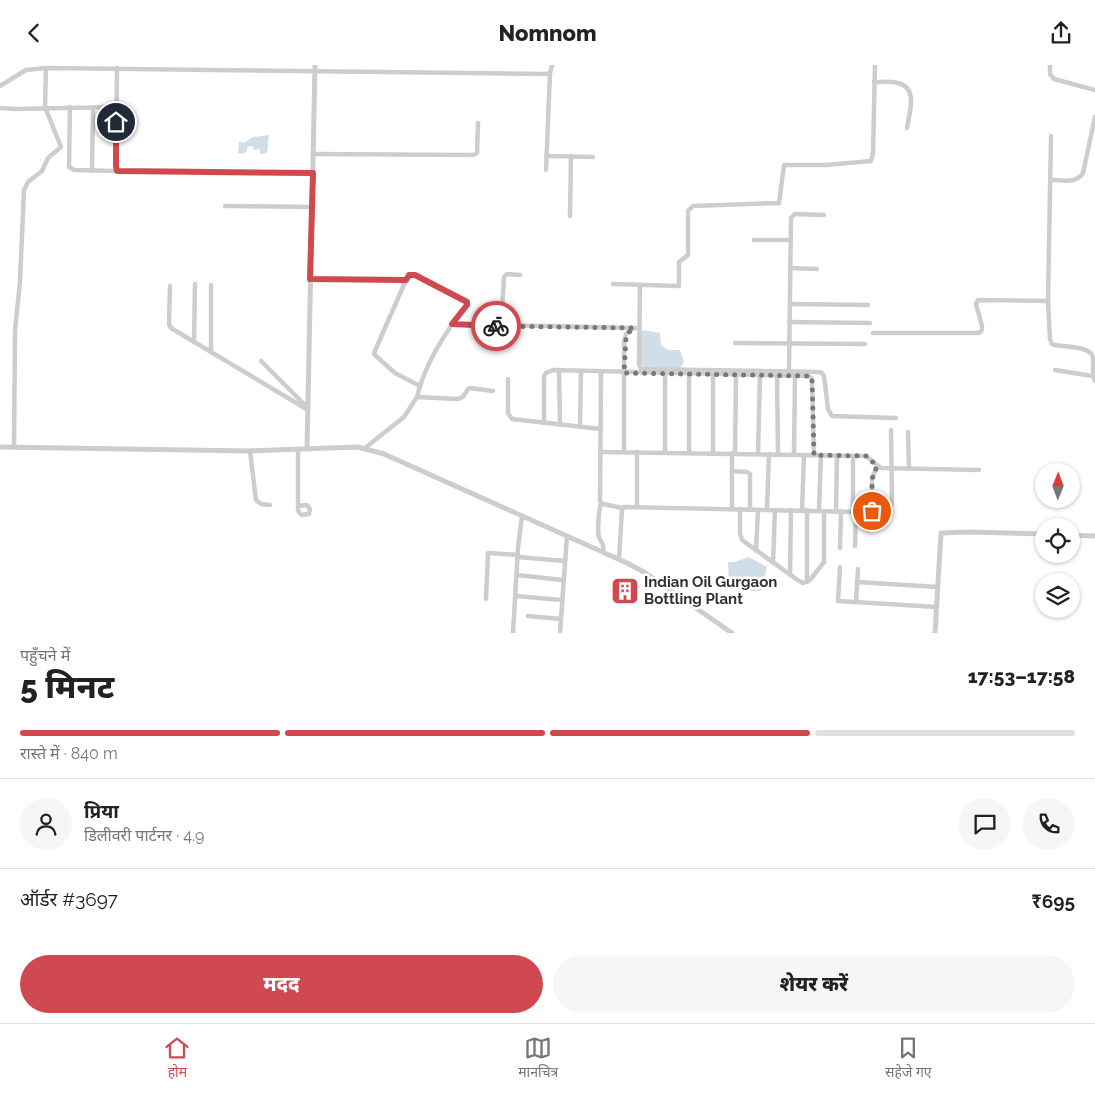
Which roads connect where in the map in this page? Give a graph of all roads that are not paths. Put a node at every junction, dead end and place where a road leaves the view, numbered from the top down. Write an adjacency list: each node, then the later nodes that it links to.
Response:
1 (405, 65): 8 (street)
2 (552, 65): 9 (street)
3 (875, 65): 10 (street)
4 (1050, 65): 12 (street)
5 (46, 68): 6 (street); 11 (street); 14 (street)
6 (117, 68): 7 (street); 17 (street)
7 (315, 68): 8 (street); 23 (street)
8 (405, 72): 9 (street)
9 (550, 73): 24 (street)
10 (874, 83): 20 (street); 47 (street)
11 (0, 86)
12 (1095, 90)
13 (0, 107): 14 (street)
14 (45, 107): 15 (street); 22 (street)
15 (70, 107): 16 (street); 27 (street)
16 (93, 107): 17 (street); 29 (street)
17 (116, 107): 30 (street)
18 (1095, 117): 32 (street)
19 (478, 123): 23 (street)
20 (907, 128)
21 (1050, 136): 32 (street)
22 (61, 147): 27 (street); 92 (street)
23 (313, 154): 31 (street)
24 (547, 156): 25 (street); 28 (street)
25 (571, 156): 26 (street); 36 (street)
26 (593, 157)
27 (69, 158): 29 (street)
28 (546, 170)
29 (92, 171): 30 (street)
30 (117, 171): 31 (street)
31 (313, 173): 34 (street)
32 (1051, 179): 49 (street)
33 (226, 206): 34 (street)
34 (312, 207): 42 (street)
35 (824, 215): 38 (street)
36 (570, 216)
37 (754, 240): 38 (street)
38 (791, 240): 39 (street)
39 (790, 268): 40 (street); 50 (street)
40 (817, 269)
41 (520, 275): 55 (street)
42 (310, 279): 43 (street); 83 (street)
43 (406, 280): 54 (street); 80 (street)
44 (195, 284): 58 (street)
45 (613, 284): 47 (street)
46 (211, 285): 62 (street)
47 (640, 285): 56 (street)
48 (170, 286): 58 (street)
49 (1048, 301): 57 (street); 77 (street)
50 (790, 303): 51 (street); 52 (street)
51 (868, 305)
52 (790, 322): 53 (street); 60 (street)
53 (870, 323)
54 (452, 324): 55 (street); 80 (street)
55 (501, 326): 56 (street)
56 (637, 328): 68 (street); 69 (street)
57 (872, 333)
58 (194, 341): 62 (street)
59 (735, 343): 60 (street)
60 (789, 344): 61 (street); 68 (street)
61 (865, 344)
62 (211, 352): 83 (street)
63 (260, 361): 83 (street)
64 (559, 370): 66 (street); 85 (street); 86 (street)
65 (1055, 370): 77 (street)
66 (581, 371): 67 (street); 87 (street)
67 (601, 372): 69 (street); 88 (street)
68 (789, 372): 84 (street)
69 (624, 373): 70 (street); 98 (street)
70 (665, 373): 71 (street); 100 (street)
71 (690, 374): 72 (street); 101 (street)
72 (712, 374): 73 (street); 102 (street)
73 (736, 375): 74 (street); 103 (street)
74 (760, 375): 75 (street); 104 (street)
75 (777, 375): 76 (street); 106 (street)
76 (795, 375): 107 (street); 109 (street)
77 (1092, 376): 79 (street)
78 (508, 379): 85 (street)
79 (1095, 381)
80 (420, 386): 82 (street)
81 (493, 391): 82 (street)
82 (417, 397): 93 (street)
83 (308, 409): 95 (street)
84 (896, 418)
85 (544, 423): 86 (street)
86 (560, 425): 87 (street)
87 (580, 427): 88 (street)
88 (601, 429): 97 (street)
89 (892, 431): 114 (street)
90 (908, 432): 115 (street)
91 (0, 447): 92 (street)
92 (14, 447): 96 (street)
93 (365, 448): 95 (street); 135 (street)
94 (298, 449): 95 (street); 96 (street); 120 (street)
95 (307, 449)
96 (250, 451): 119 (street)
97 (600, 452): 98 (street); 118 (street)
98 (624, 452): 99 (street)
99 (637, 452): 100 (street); 121 (street)
100 (665, 452): 101 (street)
101 (689, 453): 102 (street)
102 (712, 453): 103 (street)
103 (734, 453): 104 (street); 117 (street)
104 (758, 454): 105 (street)
105 (769, 454): 106 (street); 127 (street)
106 (778, 454): 107 (street)
107 (794, 455): 108 (street)
108 (804, 455): 109 (street); 130 (street)
109 (814, 455): 110 (street)
110 (821, 455): 111 (street); 131 (street)
111 (838, 456): 112 (street); 132 (street)
112 (853, 456): 113 (street); 133 (street)
113 (877, 466): 114 (street); 134 (street)
114 (892, 468): 115 (street); 134 (street)
115 (909, 469): 116 (street)
116 (979, 470)
117 (732, 471): 123 (street); 125 (street)
118 (601, 503): 122 (street); 144 (street)
119 (270, 505)
120 (298, 506)
121 (637, 507): 122 (street); 123 (street)
122 (622, 508): 146 (street)
123 (732, 509): 124 (street)
124 (740, 509): 125 (street); 143 (street)
125 (750, 509): 126 (street)
126 (758, 510): 127 (street); 143 (street)
127 (767, 510): 128 (street)
128 (775, 510): 129 (street); 148 (street)
129 (791, 510): 130 (street); 152 (street)
130 (804, 510): 131 (street); 154 (street)
131 (822, 511): 132 (street); 154 (street)
132 (838, 511): 133 (street); 142 (street)
133 (854, 511): 134 (street); 141 (street)
134 (870, 511): 136 (street)
135 (522, 516): 139 (street); 145 (street)
136 (868, 530)
137 (1035, 535): 156 (street)
138 (1080, 535): 140 (street)
139 (566, 536): 144 (street); 147 (street)
140 (1095, 536)
141 (855, 546)
142 (840, 548)
143 (756, 551): 148 (street)
144 (603, 552): 146 (street)
145 (518, 556): 147 (street); 151 (street); 158 (street)
146 (619, 559): 166 (street)
147 (565, 561): 153 (street)
148 (773, 563): 152 (street)
149 (840, 567): 160 (street)
150 (858, 569): 155 (street)
151 (517, 575): 153 (street); 157 (street)
152 (790, 575): 154 (street)
153 (563, 579): 159 (street)
154 (806, 582)
155 (857, 582): 156 (street); 160 (street)
156 (938, 587): 161 (street)
157 (516, 596): 159 (street); 164 (street)
158 (486, 599)
159 (562, 600): 163 (street)
160 (856, 602): 161 (street)
161 (937, 607): 167 (street)
162 (528, 616): 163 (street)
163 (561, 619): 165 (street)
164 (513, 633)
165 (560, 633)
166 (732, 633)
167 (935, 633)

